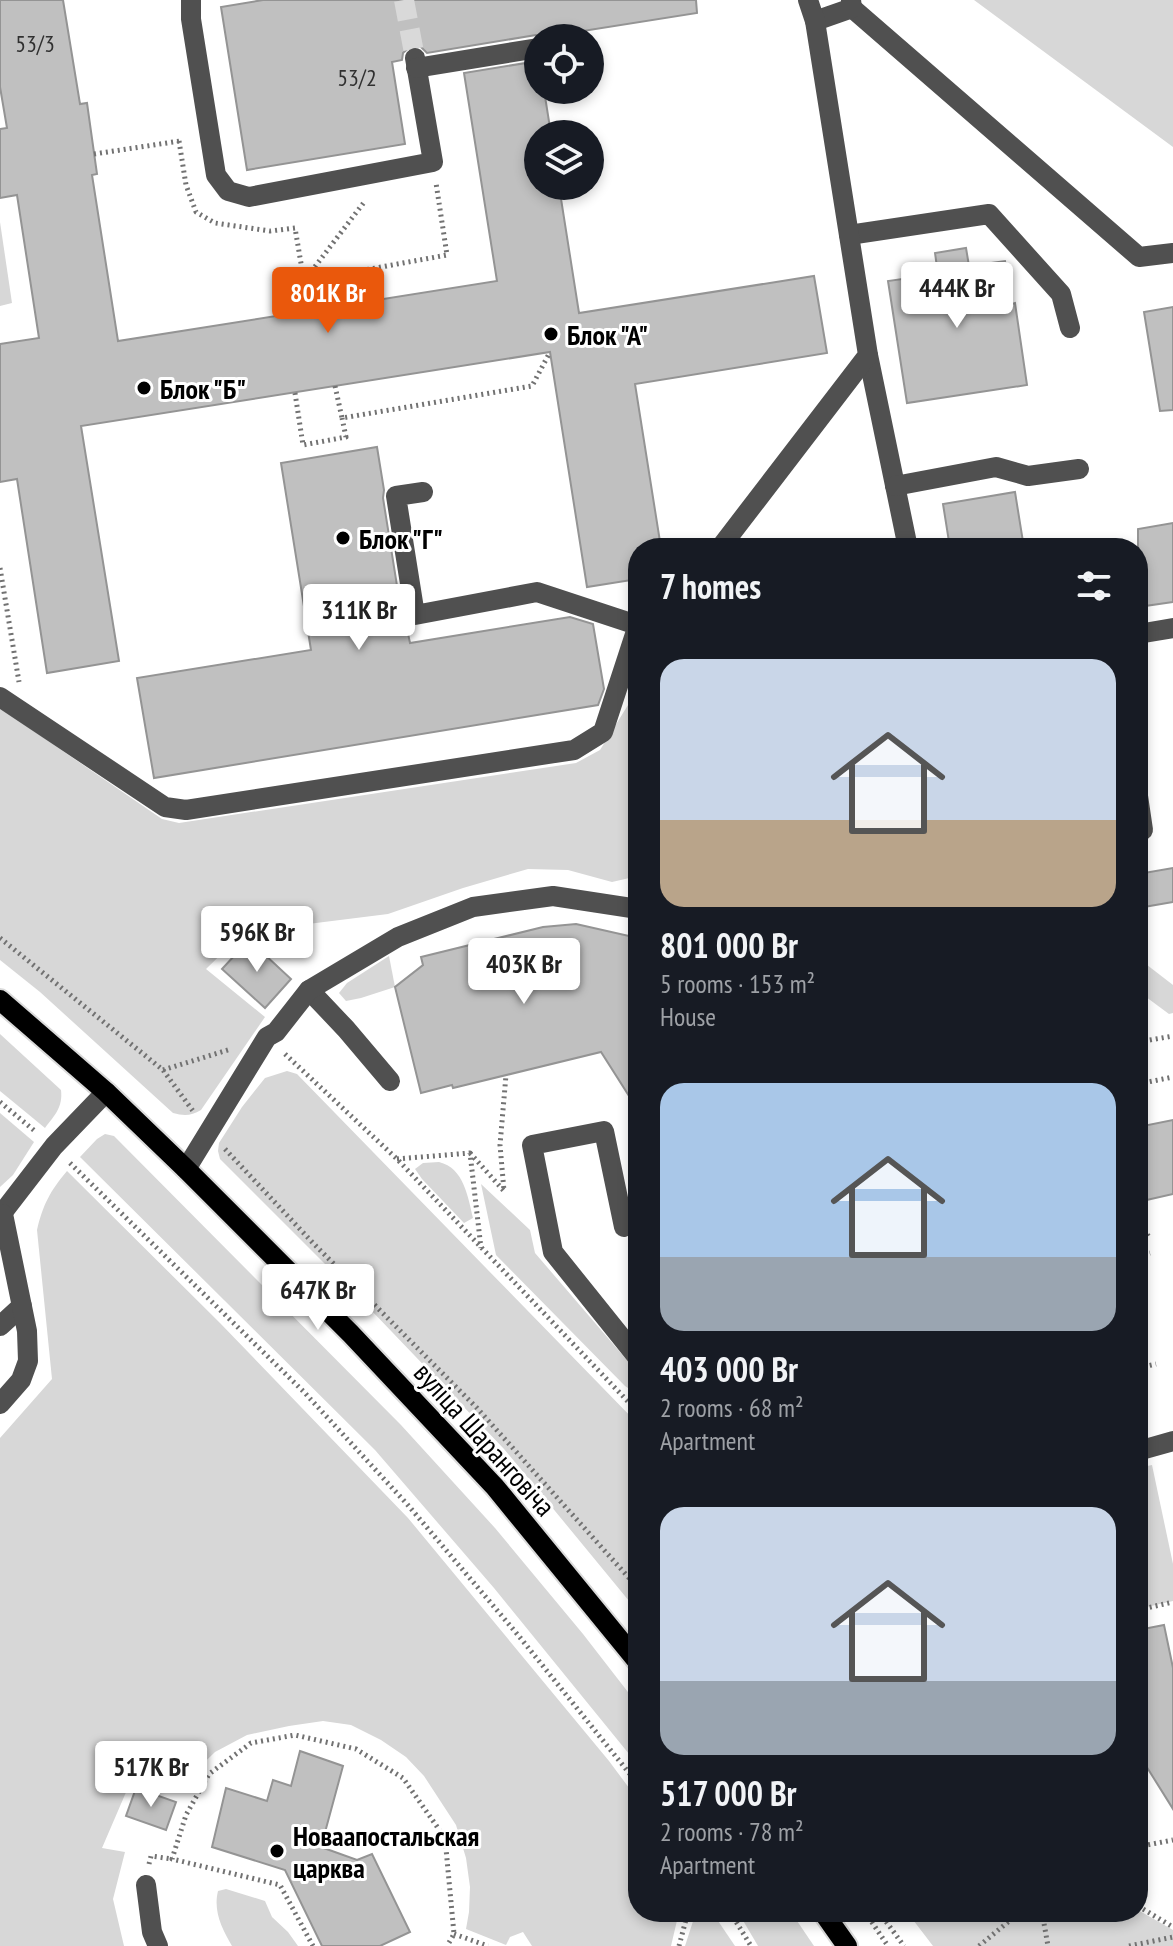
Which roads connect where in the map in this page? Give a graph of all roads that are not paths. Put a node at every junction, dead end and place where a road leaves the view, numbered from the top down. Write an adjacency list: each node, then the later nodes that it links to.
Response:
1 (191, 0): 5 (lane)
2 (808, 0): 4 (lane)
3 (851, 4): 4 (lane); 7 (lane)
4 (815, 21): 6 (lane)
5 (524, 50)
6 (849, 235): 8 (lane); 9 (lane)
7 (1173, 253)
8 (1070, 328)
9 (868, 355): 11 (lane); 13 (lane)
10 (1079, 469): 11 (lane)
11 (895, 486): 14 (lane)
12 (423, 492): 15 (lane)
13 (728, 538)
14 (906, 538)
15 (628, 622)
16 (1173, 628): 17 (lane)
17 (1148, 632)
18 (628, 656): 19 (lane)
19 (0, 697)
20 (628, 907): 21 (lane)
21 (309, 990): 23 (lane); 25 (lane)
22 (0, 1000): 24 (main road, вуліца Шаранговіча)
23 (390, 1081)
24 (106, 1092): 25 (main road, вуліца Шаранговіча); 26 (lane)
25 (186, 1169): 34 (main road, вуліца Шаранговіча)
26 (1, 1215): 28 (lane)
27 (624, 1227): 30 (lane)
28 (22, 1306): 29 (lane); 31 (lane)
29 (0, 1326)
30 (628, 1346)
31 (0, 1404)
32 (1173, 1441): 33 (lane)
33 (1148, 1448)
34 (628, 1641)
35 (146, 1885): 37 (lane)
36 (830, 1922): 38 (main road)
37 (158, 1946)
38 (847, 1946)

